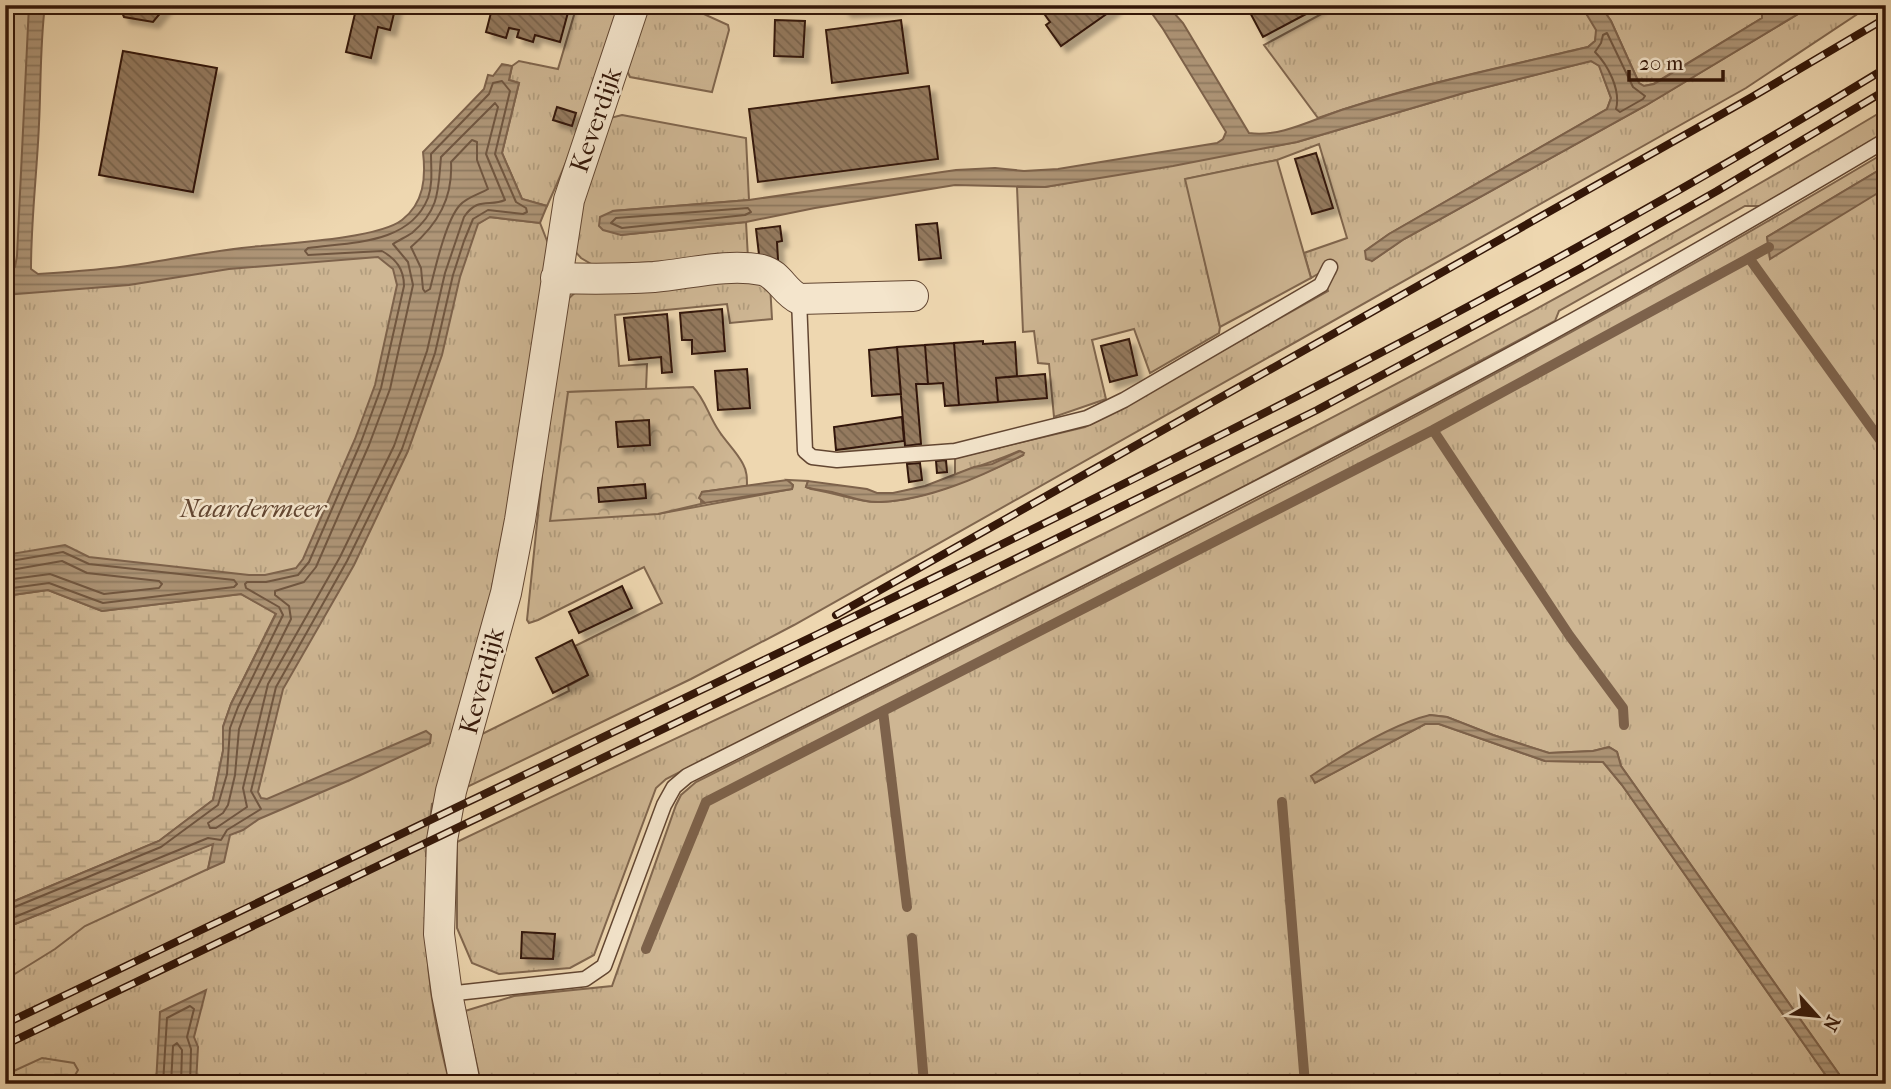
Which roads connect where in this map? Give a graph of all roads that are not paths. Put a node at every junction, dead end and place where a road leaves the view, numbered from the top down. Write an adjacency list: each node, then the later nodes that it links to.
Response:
1 (635, 5): 4 (street, Keverdijk)
2 (1886, 141): 7 (lane)
3 (1330, 267): 6 (lane)
4 (556, 278): 6 (street); 7 (street, Keverdijk)
5 (913, 296): 6 (street)
6 (799, 299)
7 (447, 994): 8 (street, Keverdijk)
8 (465, 1084)

